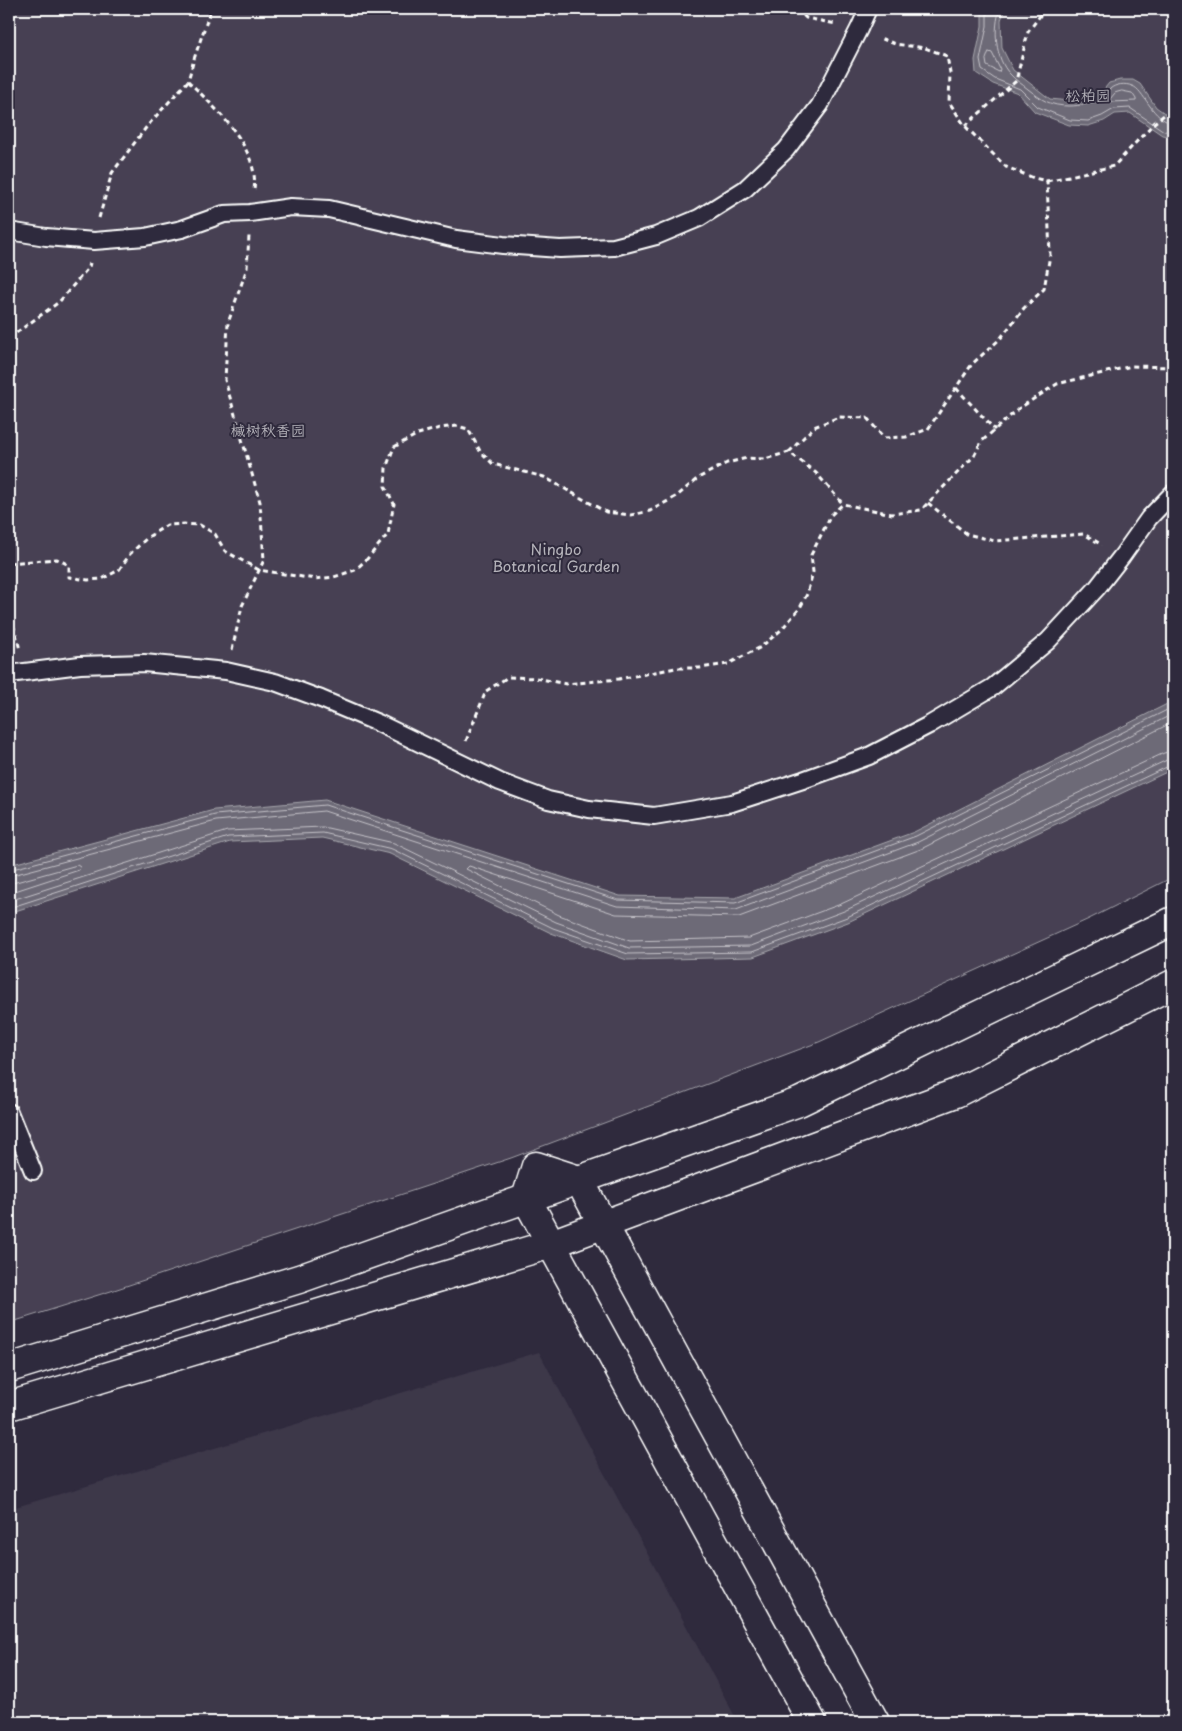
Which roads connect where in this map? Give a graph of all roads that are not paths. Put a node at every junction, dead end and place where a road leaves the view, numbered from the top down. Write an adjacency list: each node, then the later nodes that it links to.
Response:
1 (868, 9): 2 (lane)
2 (9, 231)
3 (1173, 492): 4 (lane)
4 (9, 674)
5 (1173, 921): 9 (street)
6 (1173, 984): 11 (street)
7 (9, 1112): 8 (lane)
8 (33, 1171)
9 (579, 1180): 10 (street); 11 (street)
10 (526, 1198): 12 (street); 13 (street)
11 (604, 1224): 12 (street); 16 (street)
12 (551, 1244): 14 (street); 15 (street)
13 (9, 1368)
14 (9, 1406)
15 (812, 1722)
16 (875, 1722)

